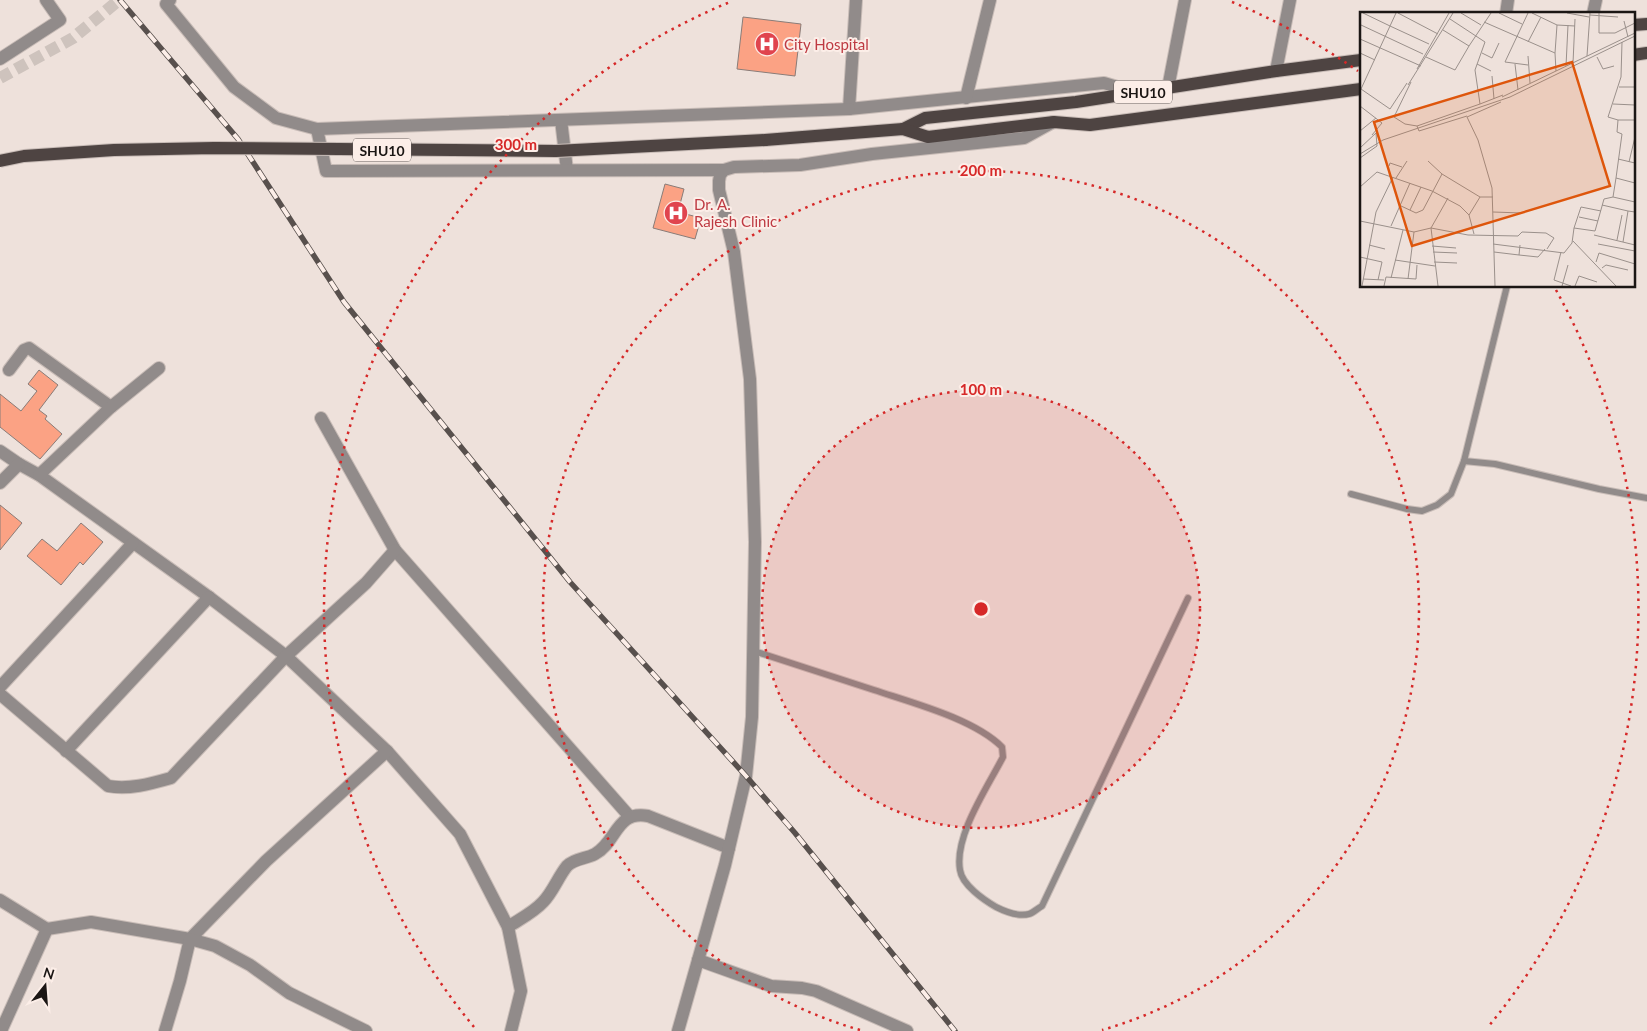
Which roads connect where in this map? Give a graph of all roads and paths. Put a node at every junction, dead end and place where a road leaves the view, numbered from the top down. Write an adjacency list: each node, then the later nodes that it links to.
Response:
1 (46, 0): 11 (street)
2 (170, 0): 21 (street)
3 (856, 0): 18 (street)
4 (990, 0): 17 (street)
5 (1185, 0): 14 (street)
6 (1290, 0): 13 (street)
7 (1647, 24): 8 (main road)
8 (1634, 26)
9 (1647, 53): 10 (main road)
10 (1634, 55)
11 (0, 59)
12 (1360, 60): 13 (main road, SHU10)
13 (1276, 72): 14 (main road, SHU10)
14 (1168, 88): 16 (main road, SHU10)
15 (1360, 89): 20 (main road, SHU10)
16 (1137, 93): 17 (street); 22 (main road, SHU10)
17 (966, 98): 18 (street)
18 (849, 109): 19 (street)
19 (561, 120): 21 (street); 24 (street)
20 (1054, 122): 22 (main road, SHU10); 25 (street)
21 (317, 129): 24 (street)
22 (903, 129): 23 (main road, SHU10, bridge)
23 (0, 161)
24 (567, 170): 25 (street)
25 (724, 170): 42 (street)
26 (1507, 288): 32 (lane)
27 (159, 368): 29 (street)
28 (9, 370): 29 (street)
29 (112, 407): 34 (street)
30 (321, 418): 39 (street)
31 (0, 451): 33 (street)
32 (1464, 461): 36 (lane); 37 (lane)
33 (19, 464): 34 (street); 35 (street)
34 (39, 475): 38 (street)
35 (0, 483)
36 (1351, 494)
37 (1647, 498)
38 (133, 542): 40 (street); 44 (street)
39 (395, 550): 43 (street); 48 (street)
40 (209, 597): 43 (street); 46 (street)
41 (1188, 598): 42 (lane)
42 (754, 651): 49 (street)
43 (286, 656): 46 (street); 47 (street)
44 (0, 687)
45 (0, 694): 46 (street)
46 (66, 751)
47 (387, 751): 51 (street); 53 (street)
48 (630, 816): 49 (street); 51 (street)
49 (729, 848): 54 (street)
50 (0, 900): 52 (street)
51 (508, 927): 58 (street)
52 (47, 929): 53 (street); 55 (street)
53 (190, 939): 56 (street); 57 (street)
54 (698, 960): 59 (street); 60 (street)
55 (1, 1031)
56 (165, 1031)
57 (366, 1031)
58 (511, 1031)
59 (678, 1031)
60 (907, 1031)

